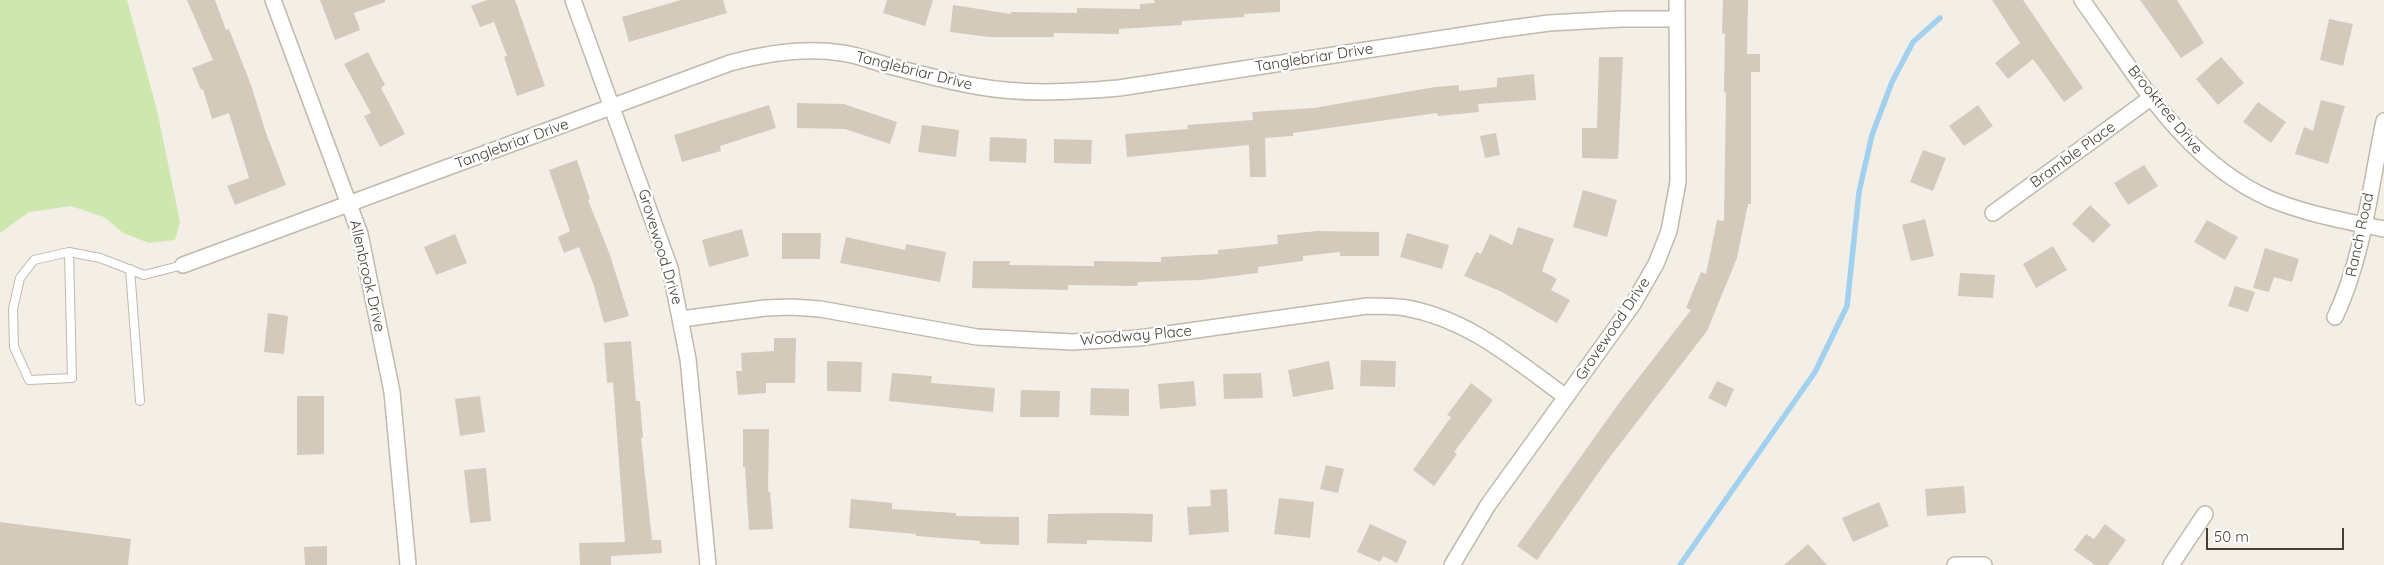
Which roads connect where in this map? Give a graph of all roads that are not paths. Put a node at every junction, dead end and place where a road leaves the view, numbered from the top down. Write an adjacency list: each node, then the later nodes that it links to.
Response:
1 (273, 0): 9 (street, Allenbrook Drive)
2 (573, 0): 7 (street, Grovewood Drive)
3 (1677, 0): 5 (street, Grovewood Drive)
4 (2082, 0): 6 (street, Brooktree Drive)
5 (1677, 19): 7 (street, Tanglebriar Drive); 18 (street, Grovewood Drive)
6 (2152, 97): 10 (street, Bramble Place); 11 (street, Brooktree Drive)
7 (612, 107): 9 (street, Tanglebriar Drive); 17 (street, Grovewood Drive)
8 (2384, 122): 11 (street, Ranch Road)
9 (348, 204): 14 (street, Tanglebriar Drive); 21 (street, Allenbrook Drive)
10 (1993, 213)
11 (2364, 225): 12 (street, Brooktree Drive); 16 (street, Ranch Road)
12 (2384, 228)
13 (69, 252): 13 (lane); 15 (lane)
14 (183, 266): 15 (lane)
15 (130, 269): 19 (lane)
16 (2336, 317)
17 (682, 319): 18 (street, Woodway Place); 22 (street, Grovewood Drive)
18 (1566, 398): 23 (street, Grovewood Drive)
19 (140, 401)
20 (2205, 514): 26 (street)
21 (408, 565)
22 (708, 565)
23 (1452, 565)
24 (1955, 565): 25 (street)
25 (1984, 565)
26 (2171, 565)

